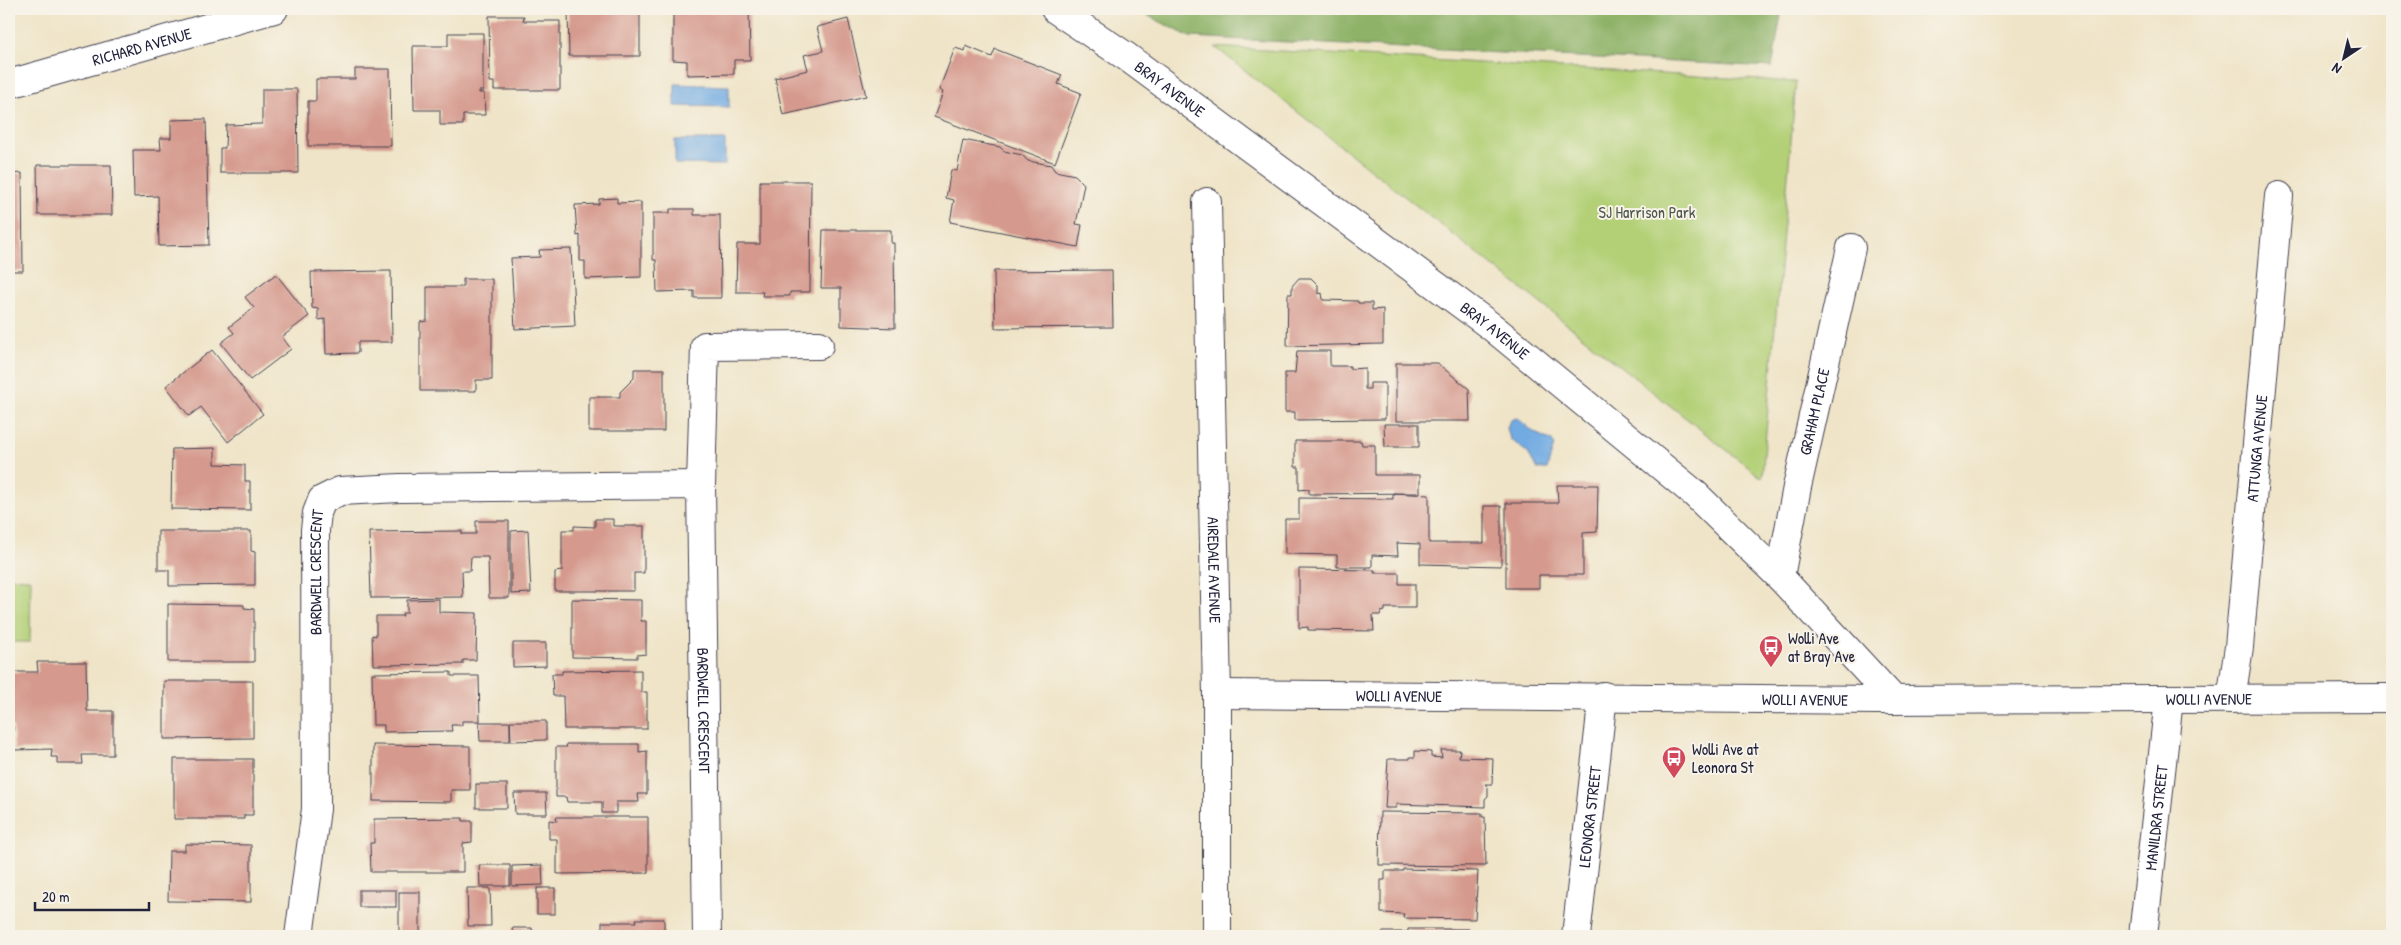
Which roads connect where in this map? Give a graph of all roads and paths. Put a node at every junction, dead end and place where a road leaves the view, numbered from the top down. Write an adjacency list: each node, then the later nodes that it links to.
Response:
1 (274, 9): 3 (street, RICHARD AVENUE)
2 (1055, 9): 9 (street, BRAY AVENUE)
3 (9, 84)
4 (2279, 196): 13 (street, ATTUNGA AVENUE)
5 (1207, 202): 10 (street, AIREDALE AVENUE)
6 (1851, 248): 9 (street, GRAHAM PLACE)
7 (819, 345): 8 (street, BARDWELL CRESCENT)
8 (701, 486): 16 (street, BARDWELL CRESCENT); 17 (street, BARDWELL CRESCENT)
9 (1780, 578): 14 (street, BRAY AVENUE)
10 (1217, 694): 11 (street, WOLLI AVENUE); 18 (street, AIREDALE AVENUE)
11 (1603, 696): 14 (street, WOLLI AVENUE); 19 (street, LEONORA STREET)
12 (2392, 698): 13 (street, WOLLI AVENUE)
13 (2232, 699): 15 (street, WOLLI AVENUE)
14 (1894, 700): 15 (street, WOLLI AVENUE)
15 (2169, 700): 20 (street, MANILDRA STREET)
16 (299, 936)
17 (707, 936)
18 (1216, 936)
19 (1576, 936)
20 (2143, 936)

